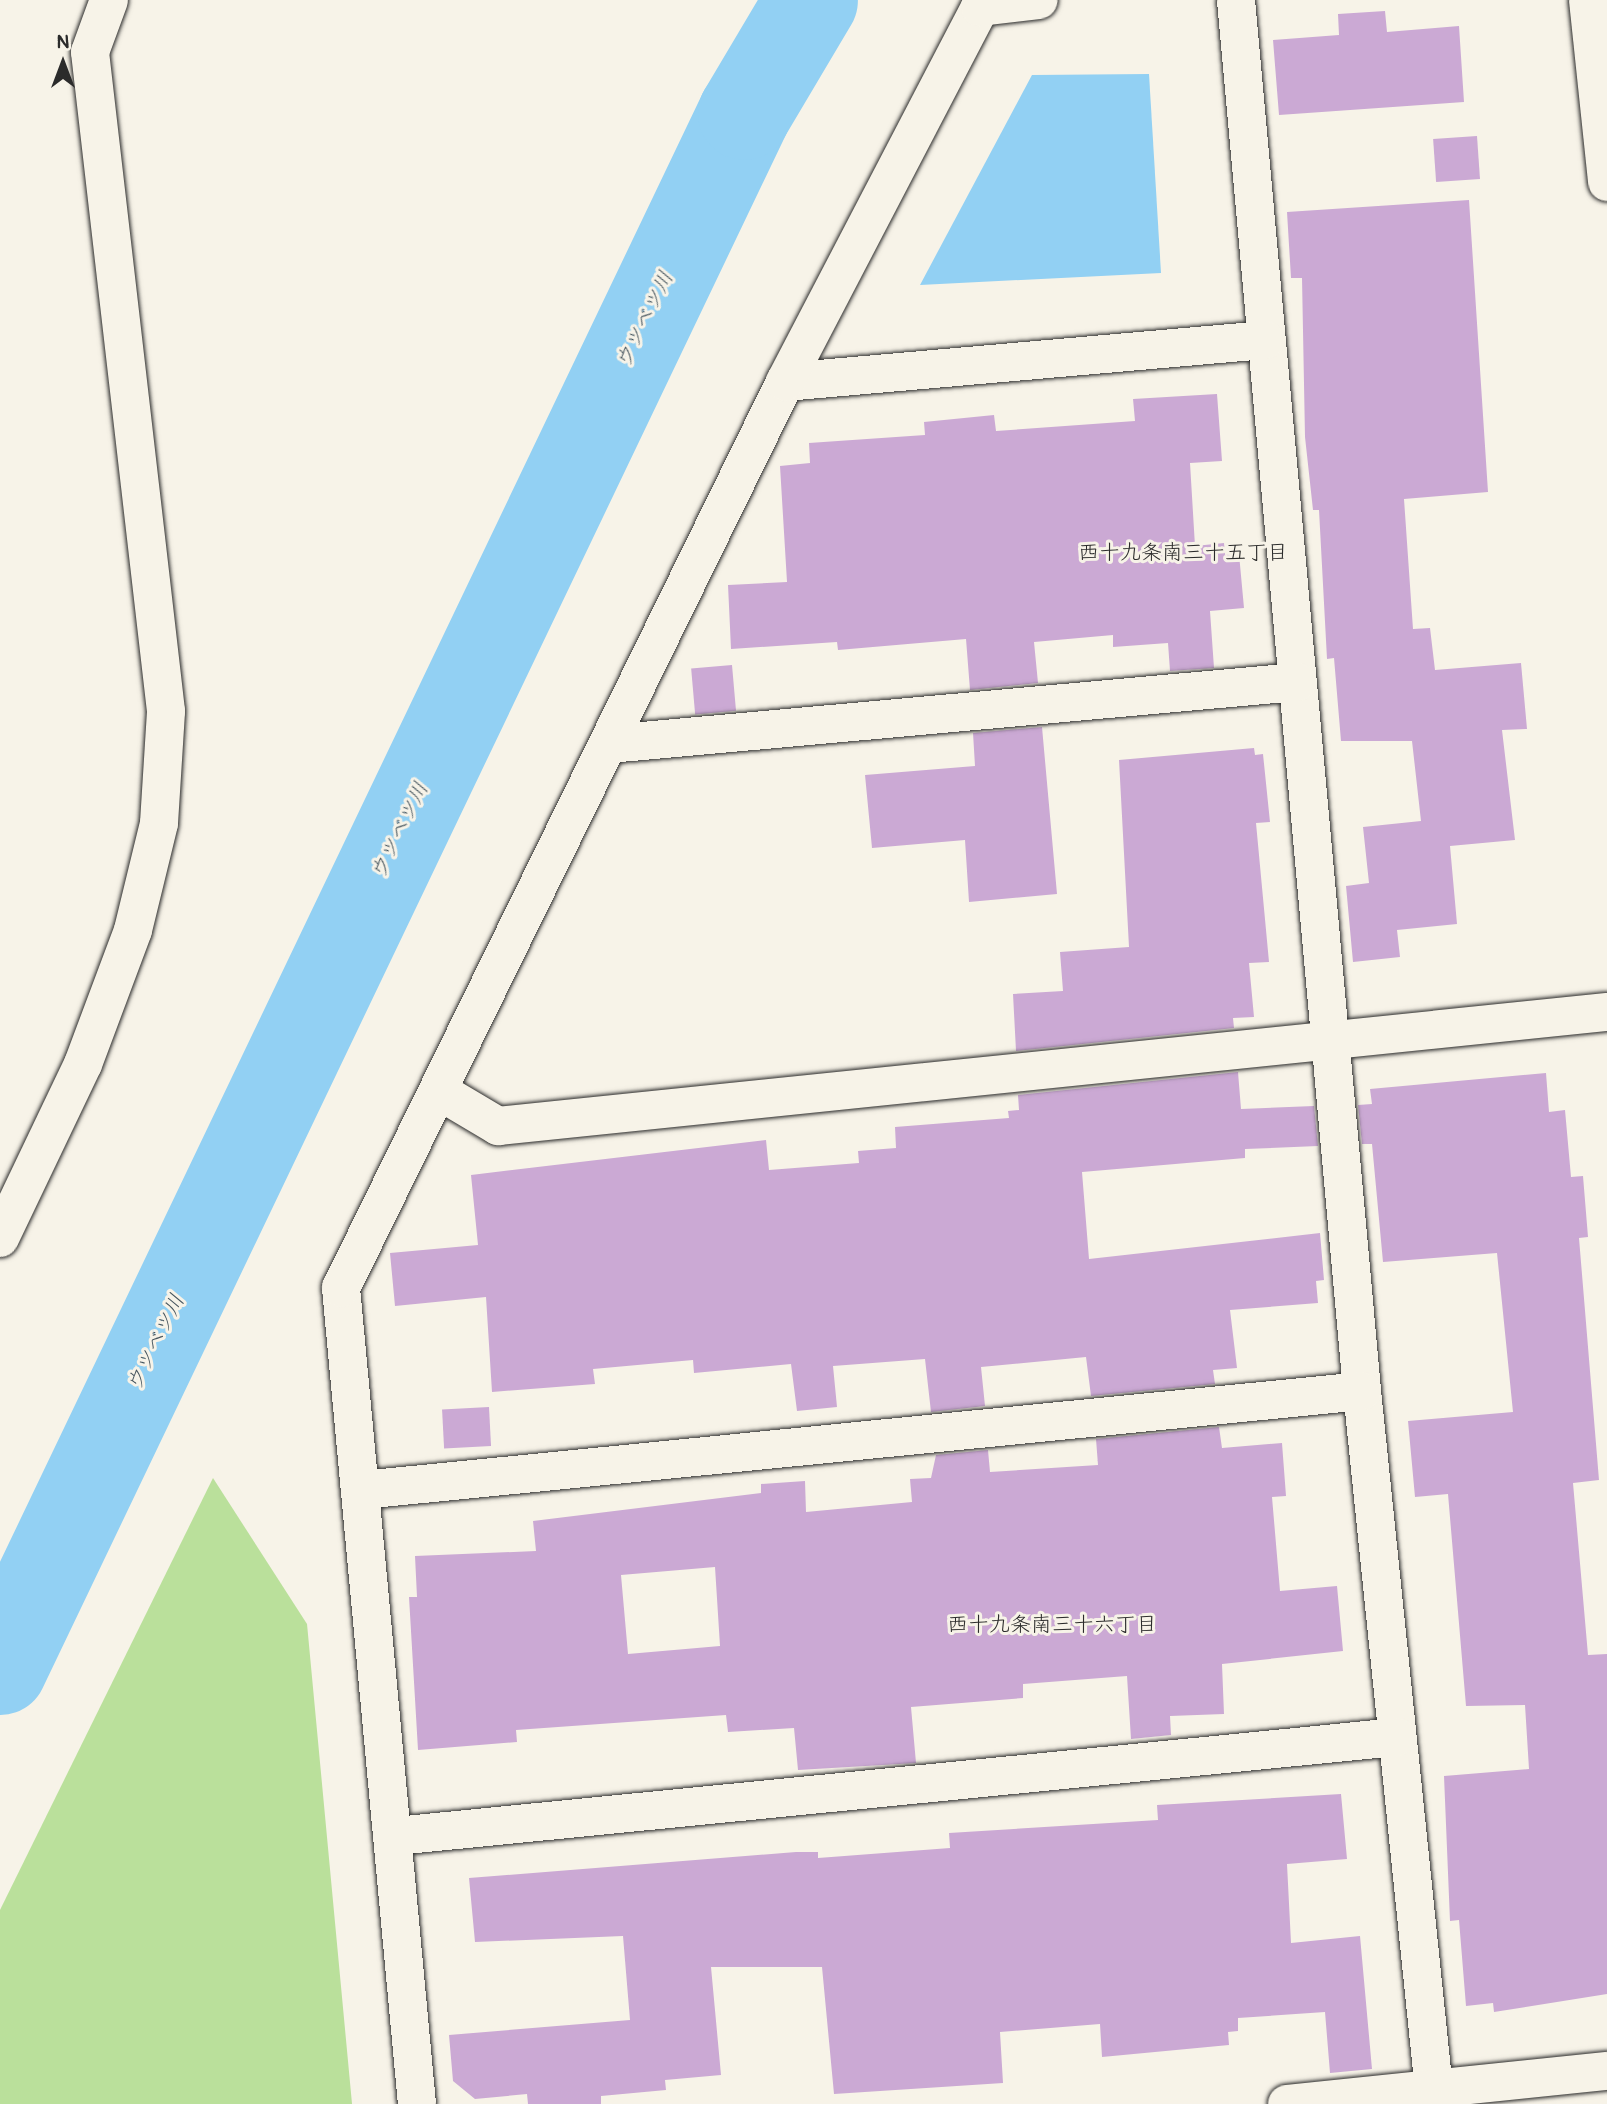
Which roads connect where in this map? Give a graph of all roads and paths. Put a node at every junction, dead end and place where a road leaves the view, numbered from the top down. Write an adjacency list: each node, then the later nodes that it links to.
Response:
1 (109, 0): 13 (street)
2 (1039, 0): 7 (street)
3 (1236, 0): 6 (street)
4 (1588, 0): 5 (street)
5 (1607, 182)
6 (1265, 341): 7 (street); 8 (street)
7 (785, 382): 9 (street)
8 (1297, 682): 9 (street); 11 (street)
9 (609, 744): 12 (street)
10 (1607, 1012): 11 (street)
11 (1329, 1040): 12 (street); 14 (street)
12 (439, 1091): 15 (street)
13 (0, 1238)
14 (1362, 1391): 15 (street); 16 (street)
15 (362, 1490): 17 (street)
16 (1397, 1737): 17 (street); 19 (street)
17 (396, 1836): 21 (street)
18 (1607, 2071): 19 (street)
19 (1434, 2090): 20 (street)
20 (1357, 2101): 22 (street)
21 (417, 2104)
22 (1287, 2104)

